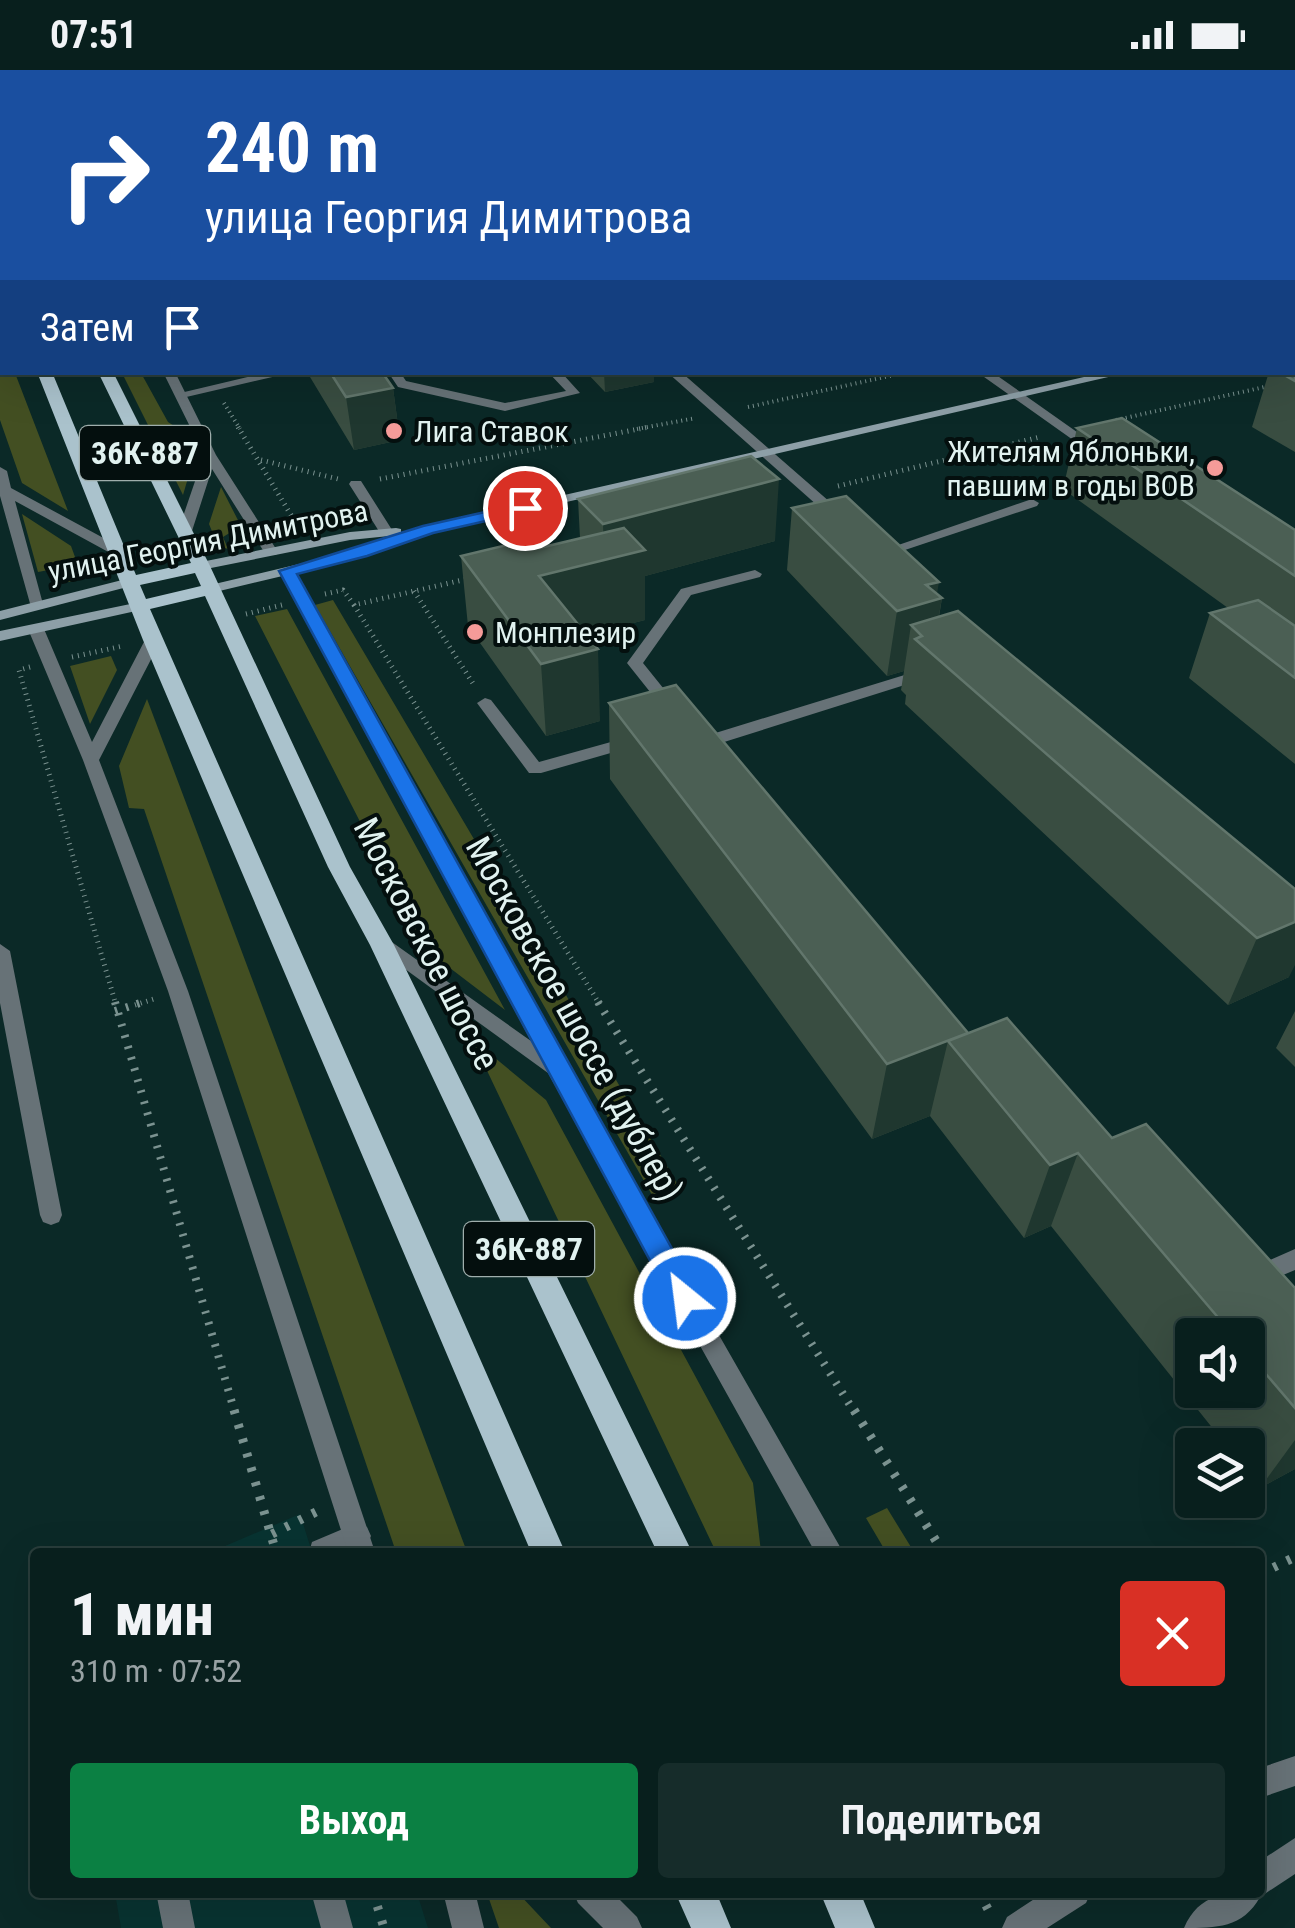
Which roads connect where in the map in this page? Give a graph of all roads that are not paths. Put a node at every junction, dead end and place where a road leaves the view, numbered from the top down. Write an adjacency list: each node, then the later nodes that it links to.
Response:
1 (45, 375): 24 (main road, 36К-887)
2 (106, 375): 22 (main road, Московское шоссе / 36К-887)
3 (171, 375): 10 (street)
4 (272, 375): 10 (street)
5 (396, 375): 6 (street)
6 (557, 375)
7 (679, 375): 13 (street)
8 (988, 375): 11 (street)
9 (1111, 375): 11 (main road, улица Георгия Димитрова)
10 (182, 394): 14 (street)
11 (1020, 396): 12 (street); 13 (main road, улица Георгия Димитрова)
12 (1101, 452)
13 (766, 453): 19 (street); 20 (main road, улица Георгия Димитрова)
14 (210, 455): 22 (street); 25 (street)
15 (0, 471): 17 (street)
16 (356, 484): 21 (street)
17 (6, 490): 24 (street); 33 (street)
18 (1032, 503): 26 (street)
19 (854, 529)
20 (428, 530): 21 (main road, улица Георгия Димитрова); 29 (main road, улица Георгия Димитрова)
21 (387, 533): 25 (main road, улица Георгия Димитрова)
22 (184, 534): 27 (main road, Московское шоссе / 36К-887)
23 (870, 540): 26 (street)
24 (117, 552): 31 (main road, 36К-887)
25 (271, 552): 27 (main road, улица Георгия Димитрова)
26 (885, 552): 28 (street)
27 (201, 566): 31 (main road, улица Георгия Димитрова); 32 (main road, Московское шоссе / 36К-887)
28 (899, 566)
29 (287, 571): 32 (main road, улица Георгия Димитрова); 45 (street, Московское шоссе (дублер))
30 (756, 574): 39 (street)
31 (130, 582): 33 (main road, улица Георгия Димитрова); 34 (main road, 36К-887)
32 (211, 589): 34 (main road, улица Георгия Димитрова); 43 (main road, Московское шоссе / 36К-887)
33 (36, 604): 35 (main road, улица Георгия Димитрова)
34 (140, 606): 36 (main road, улица Георгия Димитрова); 38 (main road, 36К-887)
35 (0, 616)
36 (36, 629): 37 (main road, улица Георгия Димитрова); 42 (street)
37 (0, 636)
38 (153, 640): 42 (street); 51 (main road, 36К-887)
39 (933, 672)
40 (485, 704): 41 (street)
41 (648, 736)
42 (91, 760): 50 (street)
43 (382, 945): 45 (street); 52 (main road, Московское шоссе / 36К-887)
44 (0, 952): 46 (street)
45 (557, 1070): 49 (street, Московское шоссе (дублер))
46 (52, 1215)
47 (1295, 1258): 48 (street)
48 (1262, 1273)
49 (814, 1540)
50 (359, 1544)
51 (546, 1548)
52 (674, 1548)
53 (1295, 1771): 54 (street)
54 (1265, 1781)
55 (1295, 1854): 56 (street)
56 (1265, 1877)
57 (173, 1898): 64 (street)
58 (329, 1898): 65 (street)
59 (460, 1898): 66 (street)
60 (595, 1898): 67 (street)
61 (698, 1898): 68 (main road)
62 (1056, 1898): 69 (street)
63 (1238, 1898): 70 (street)
64 (180, 1928)
65 (337, 1928)
66 (468, 1928)
67 (626, 1928)
68 (710, 1928)
69 (1018, 1928)
70 (1200, 1928)

